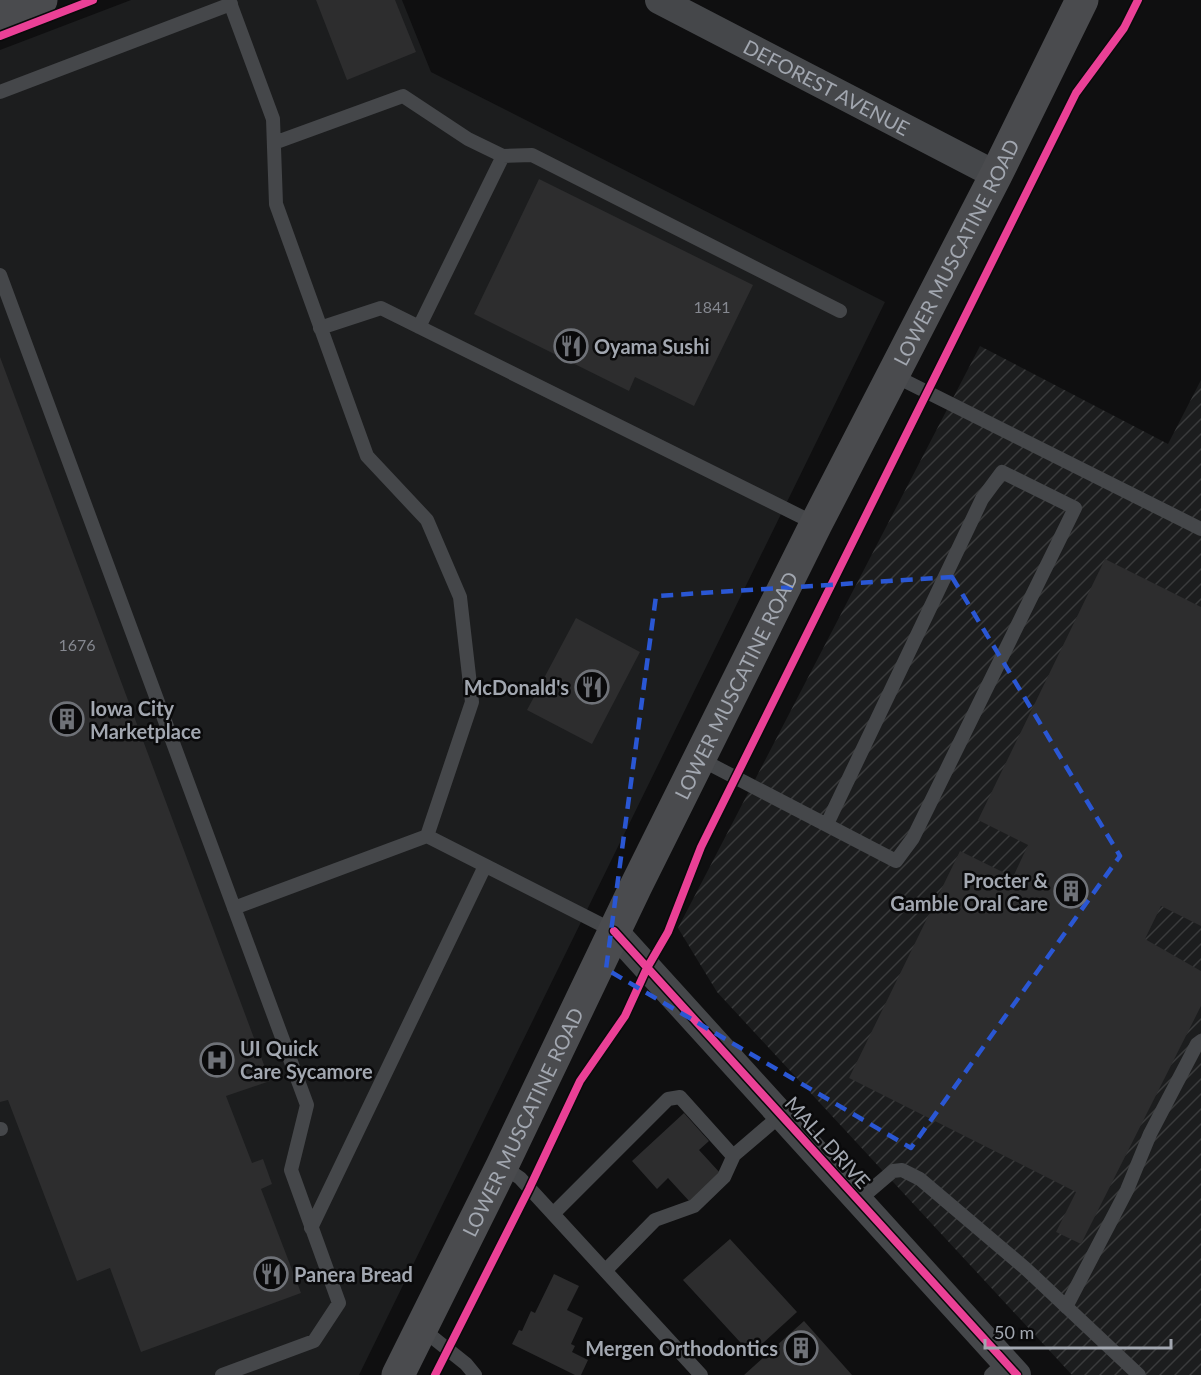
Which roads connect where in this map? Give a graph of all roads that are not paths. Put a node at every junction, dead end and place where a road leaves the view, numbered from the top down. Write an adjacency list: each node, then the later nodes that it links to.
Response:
1 (40, 0): 5 (main road)
2 (659, 0): 9 (street, DEFOREST AVENUE)
3 (1082, 0): 9 (main road, LOWER MUSCATINE ROAD)
4 (230, 2): 6 (lane); 7 (lane)
5 (0, 15)
6 (0, 92)
7 (274, 143): 8 (lane); 13 (lane)
8 (503, 156): 11 (lane); 12 (lane)
9 (996, 175): 14 (main road, LOWER MUSCATINE ROAD)
10 (0, 274): 21 (lane)
11 (840, 311)
12 (419, 327): 13 (lane); 15 (lane)
13 (320, 328): 19 (lane)
14 (893, 375): 15 (main road, LOWER MUSCATINE ROAD); 16 (lane)
15 (816, 524): 17 (main road, LOWER MUSCATINE ROAD)
16 (1201, 529)
17 (700, 759): 18 (lane); 22 (main road, LOWER MUSCATINE ROAD)
18 (827, 824): 18 (lane)
19 (427, 836): 20 (lane); 21 (lane)
20 (485, 866): 22 (lane); 29 (lane)
21 (234, 908): 29 (lane)
22 (614, 931): 24 (street, MALL DRIVE); 26 (main road, LOWER MUSCATINE ROAD)
23 (1201, 1041): 31 (lane)
24 (781, 1115): 25 (lane); 27 (street, MALL DRIVE)
25 (734, 1155): 28 (lane); 30 (lane)
26 (502, 1166): 28 (lane); 32 (main road, LOWER MUSCATINE ROAD)
27 (859, 1200): 31 (lane); 33 (street, MALL DRIVE)
28 (553, 1214): 30 (lane)
29 (311, 1228): 34 (lane)
30 (606, 1270): 37 (lane)
31 (1066, 1307): 38 (lane)
32 (421, 1328): 35 (main road, LOWER MUSCATINE ROAD); 36 (lane)
33 (1004, 1371)
34 (222, 1375)
35 (398, 1375)
36 (475, 1375)
37 (701, 1375)
38 (1139, 1375)

